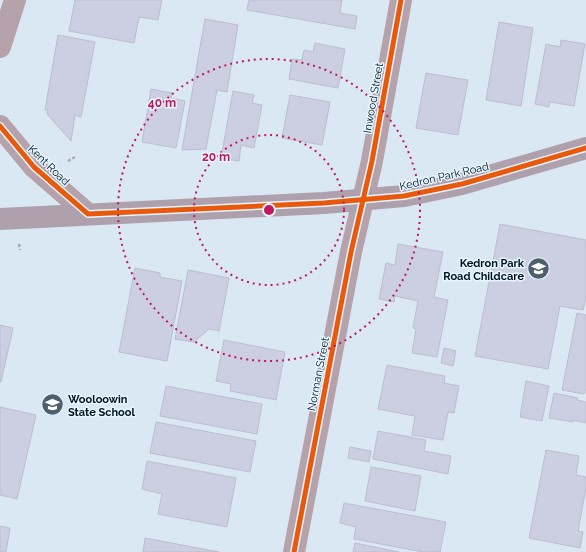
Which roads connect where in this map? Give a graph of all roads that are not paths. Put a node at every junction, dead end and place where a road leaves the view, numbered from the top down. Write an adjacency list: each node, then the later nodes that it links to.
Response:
1 (15, 0): 3 (street)
2 (401, 0): 6 (street, Inwood Street)
3 (0, 47)
4 (0, 126): 7 (street, Kent Road)
5 (586, 148): 6 (main road, Kedron Park Road)
6 (363, 200): 7 (main road, Kedron Park Road); 9 (street, Norman Street)
7 (88, 214): 8 (main road, Kedron Park Road)
8 (0, 219)
9 (294, 552)

